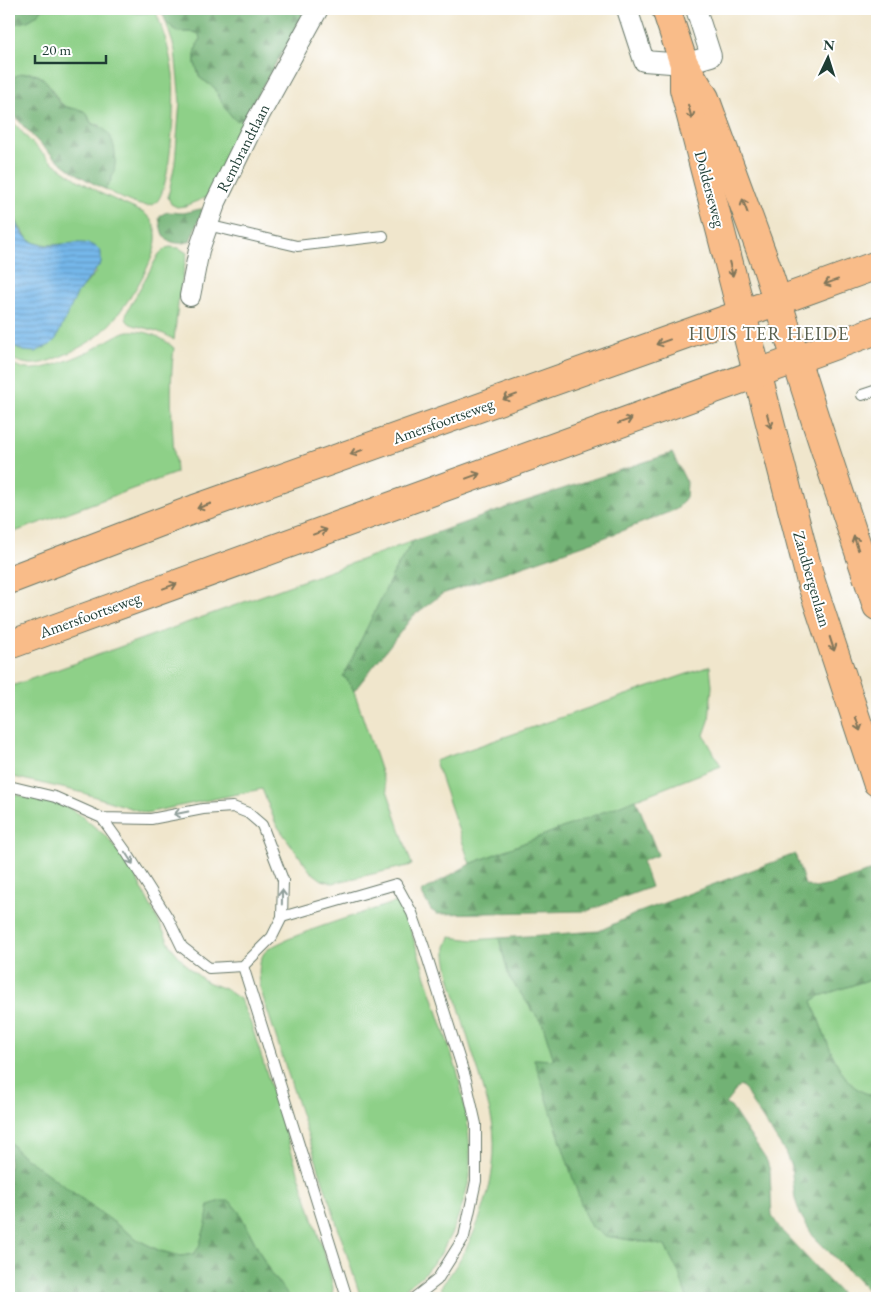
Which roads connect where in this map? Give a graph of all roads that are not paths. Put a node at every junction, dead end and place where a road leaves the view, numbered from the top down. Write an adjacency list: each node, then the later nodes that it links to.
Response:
1 (318, 9): 6 (street, Rembrandtlaan)
2 (628, 9): 5 (street)
3 (666, 9): 5 (main road, Dolderseweg)
4 (696, 9): 5 (street)
5 (684, 64): 10 (main road, Dolderseweg, one-way to 5); 11 (main road, Dolderseweg, one-way to 11)
6 (208, 225): 7 (lane); 9 (street, Rembrandtlaan)
7 (383, 236)
8 (877, 265): 10 (main road, Amersfoortseweg, one-way to 10)
9 (190, 296)
10 (778, 301): 11 (main road, Amersfoortseweg); 13 (main road, Dolderseweg)
11 (742, 314): 14 (main road, Dolderseweg); 17 (main road, Amersfoortseweg, one-way to 17)
12 (877, 330): 13 (main road, Amersfoortseweg)
13 (796, 359): 14 (main road, Amersfoortseweg); 18 (main road, one-way to 13)
14 (757, 373): 19 (main road, Amersfoortseweg, one-way to 14); 20 (main road, Zandbergenlaan, one-way to 20)
15 (877, 390): 16 (lane)
16 (862, 395)
17 (9, 580)
18 (877, 606)
19 (9, 644)
20 (877, 782)
21 (9, 786): 22 (lane)
22 (102, 818): 23 (lane, one-way to 22); 24 (lane, one-way to 24)
23 (282, 917): 24 (lane); 26 (lane)
24 (243, 966): 25 (lane)
25 (346, 1298)
26 (414, 1298)

